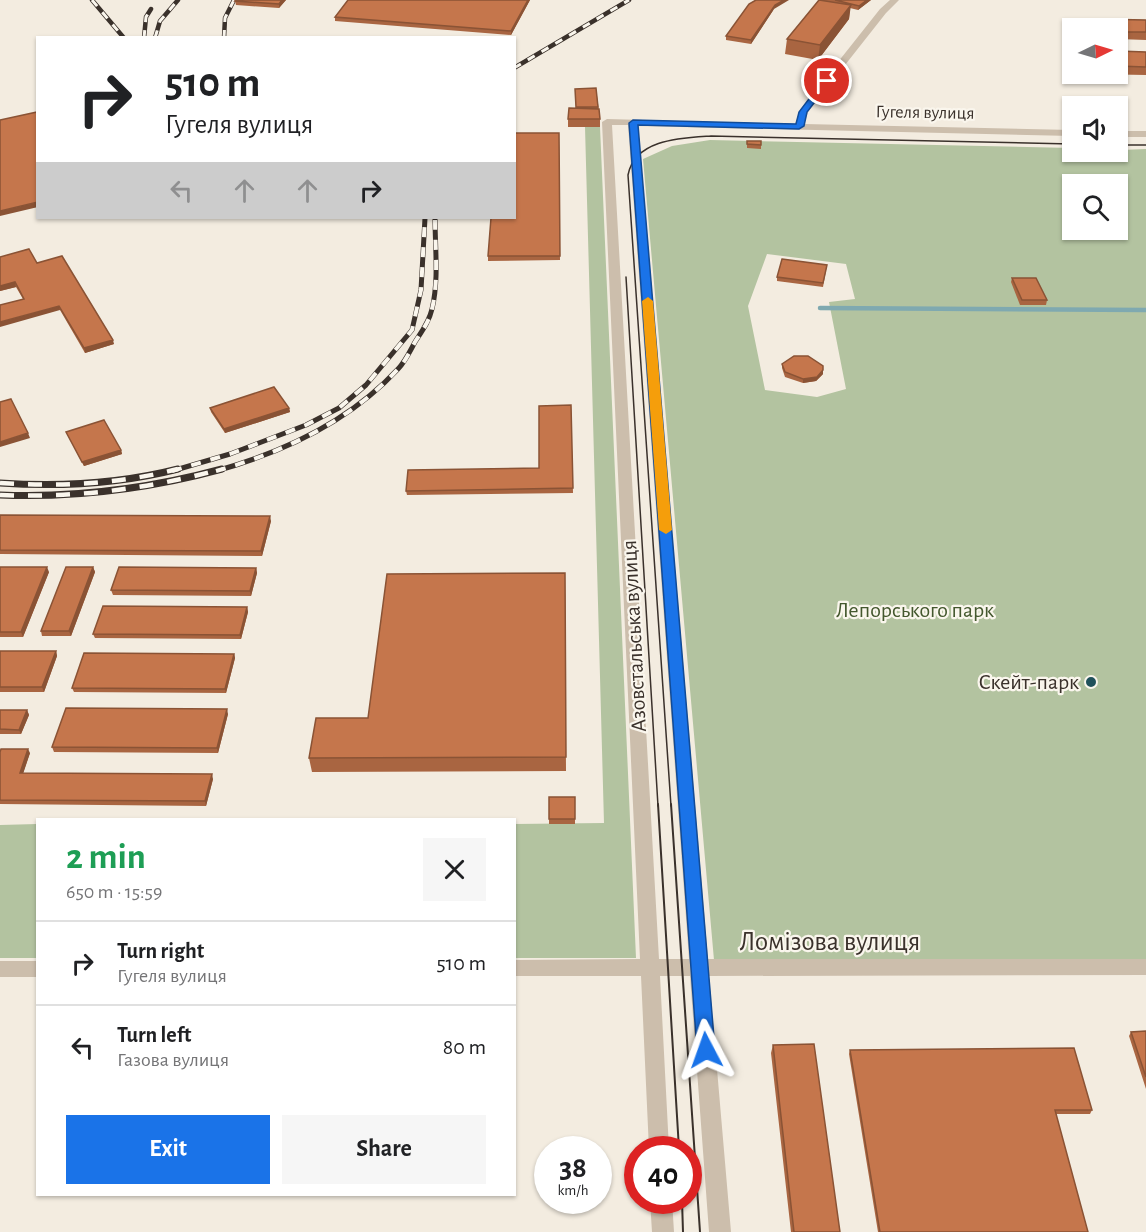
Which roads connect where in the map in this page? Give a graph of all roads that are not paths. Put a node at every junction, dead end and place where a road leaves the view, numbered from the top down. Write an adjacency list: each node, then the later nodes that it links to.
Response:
1 (895, 0): 4 (street)
2 (607, 122): 3 (street, Гугеля вулиця); 9 (street, Азовстальська вулиця)
3 (633, 123): 4 (street, Гугеля вулиця); 10 (street, Азовстальська вулиця)
4 (799, 126): 5 (street, Гугеля вулиця)
5 (1062, 133)
6 (1128, 134): 7 (street)
7 (1146, 134)
8 (516, 968): 9 (street, Ломізова вулиця)
9 (651, 968): 10 (street, Ломізова вулиця); 14 (street, Азовстальська вулиця)
10 (700, 968): 11 (street, Ломізова вулиця); 17 (street, Азовстальська вулиця)
11 (1146, 968)
12 (0, 969): 13 (street)
13 (36, 969)
14 (658, 1136)
15 (662, 1214): 16 (street)
16 (663, 1232)
17 (720, 1232)

